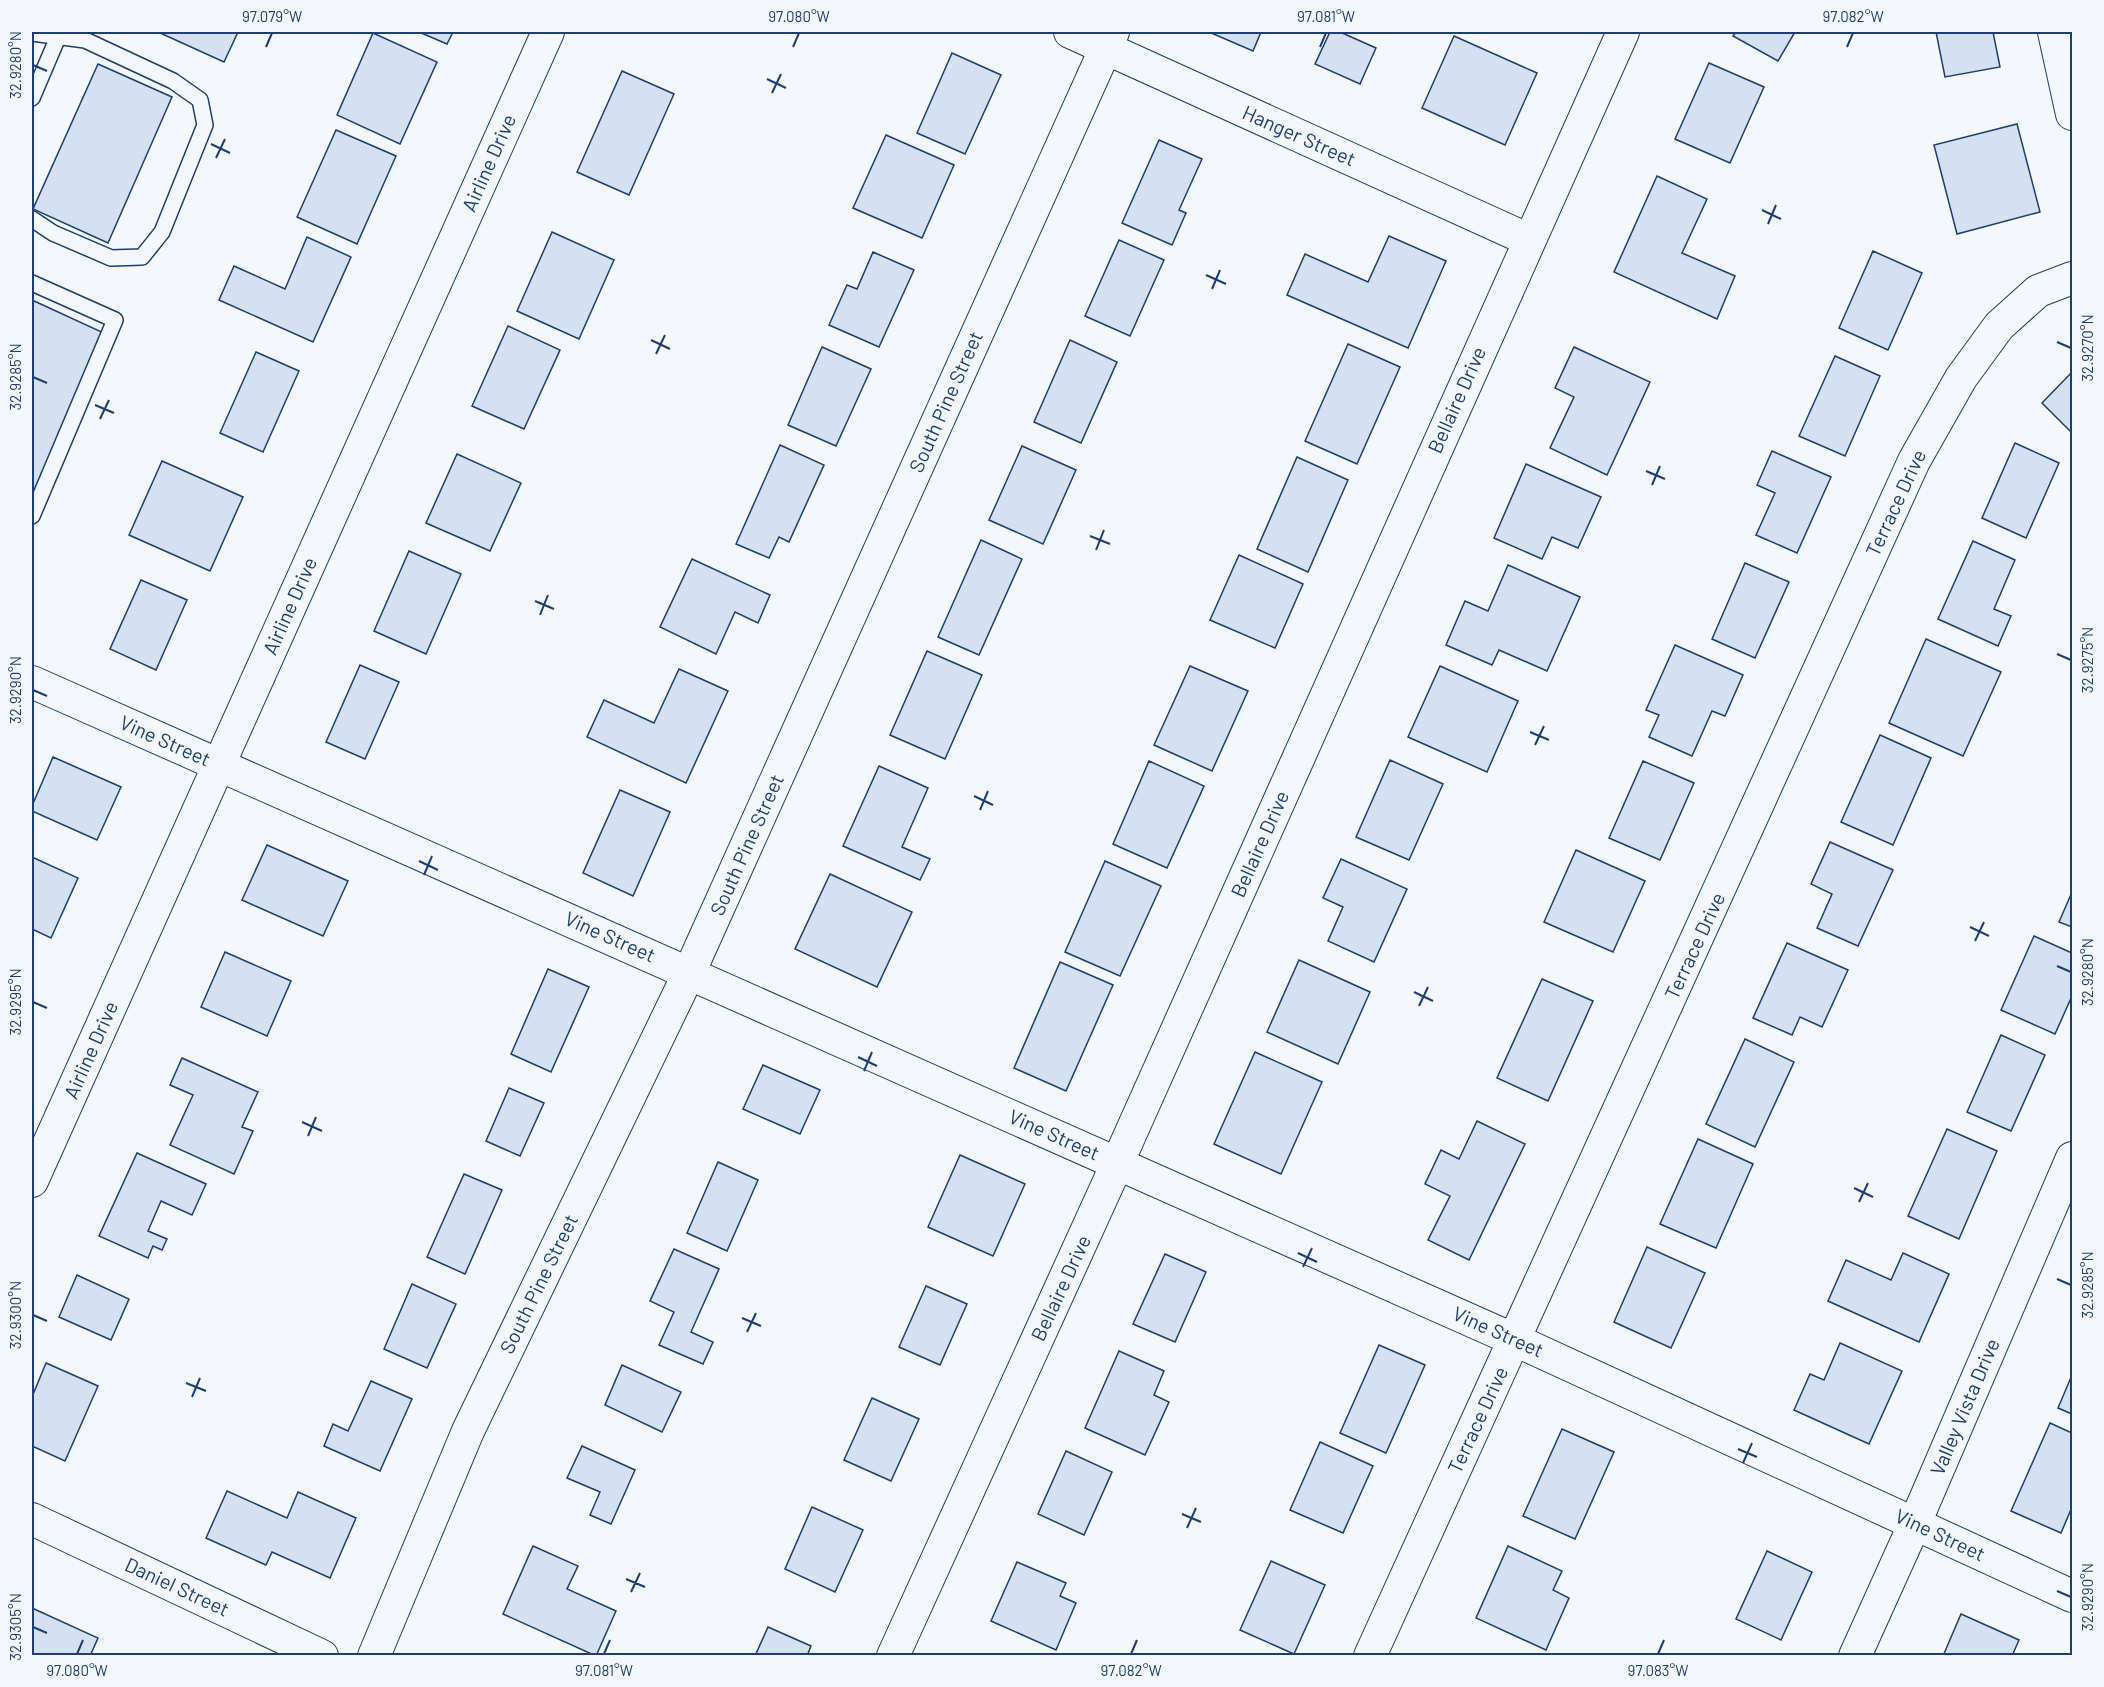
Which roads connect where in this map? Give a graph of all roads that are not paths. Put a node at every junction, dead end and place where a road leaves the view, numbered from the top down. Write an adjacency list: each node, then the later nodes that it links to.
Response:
1 (548, 32): 16 (street, Airline Drive)
2 (1070, 32): 7 (street, Hanger Street)
3 (1623, 32): 11 (street, Bellaire Drive)
4 (2054, 32): 9 (street)
5 (32, 33): 6 (lane)
6 (58, 37): 8 (lane); 10 (lane)
7 (1109, 40): 11 (street, Hanger Street); 17 (street, South Pine Street)
8 (32, 98)
9 (2073, 114)
10 (32, 219)
11 (1529, 240): 19 (street, Bellaire Drive)
12 (2073, 278): 21 (street, Terrace Drive)
13 (32, 283): 14 (lane)
14 (32, 516)
15 (32, 682): 16 (street, Vine Street)
16 (219, 764): 17 (street, Vine Street); 20 (street, Airline Drive)
17 (689, 973): 19 (street, Vine Street); 26 (street, South Pine Street)
18 (2073, 1158): 23 (street, Valley Vista Drive)
19 (1117, 1164): 21 (street, Vine Street); 27 (street, Bellaire Drive)
20 (32, 1181)
21 (1515, 1340): 23 (street, Vine Street); 28 (street, Terrace Drive)
22 (32, 1519): 25 (street, Daniel Street)
23 (1915, 1523): 24 (street, Vine Street); 29 (street, Valley Vista Drive)
24 (2073, 1596)
25 (322, 1656)
26 (374, 1656)
27 (893, 1656)
28 (1370, 1656)
29 (1855, 1656)

